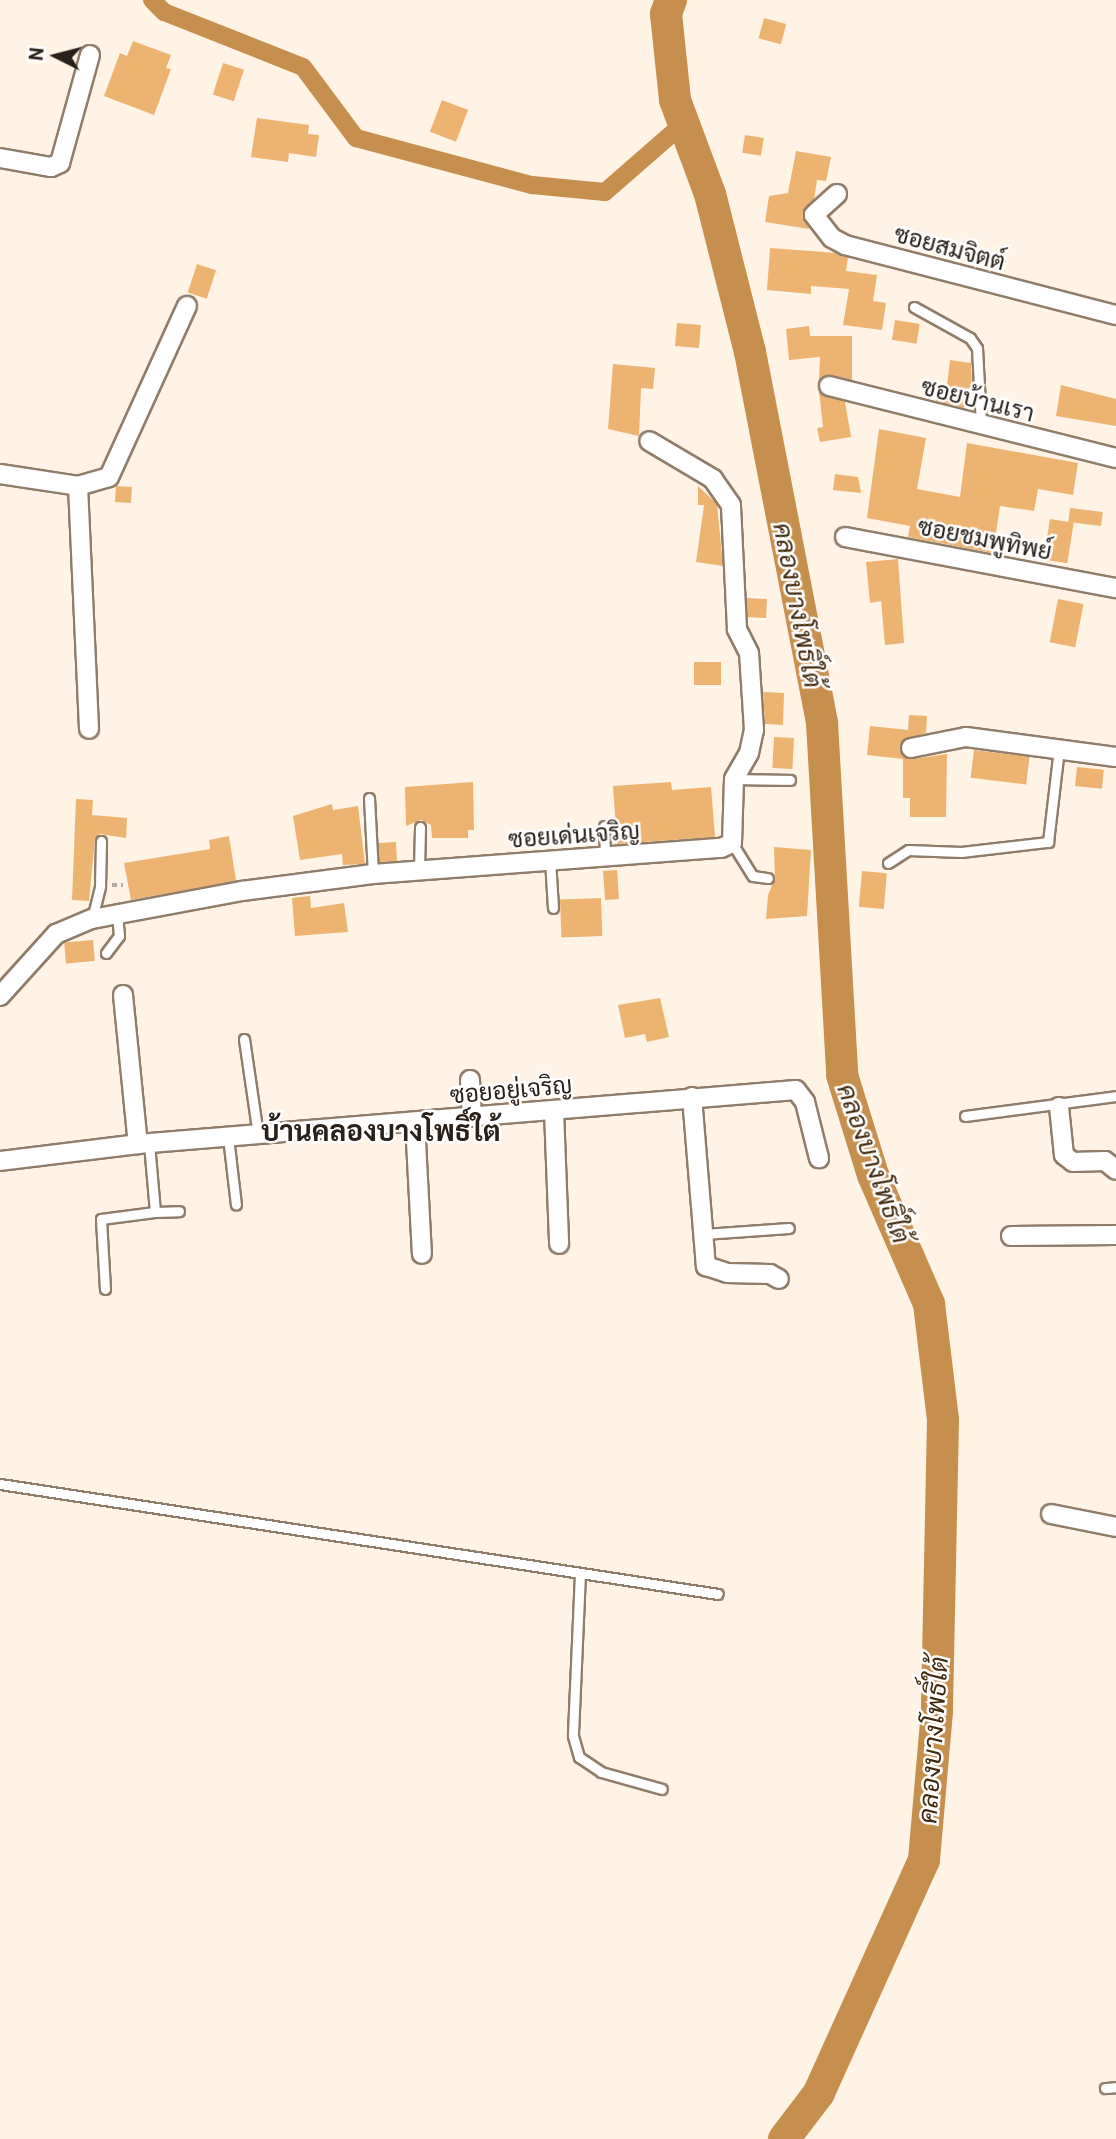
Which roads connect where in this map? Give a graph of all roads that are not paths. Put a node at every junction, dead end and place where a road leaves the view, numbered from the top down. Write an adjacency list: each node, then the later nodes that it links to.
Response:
1 (90, 55): 2 (street)
2 (0, 160)
3 (837, 194): 6 (street, ซอยสมจิตต์)
4 (187, 306): 12 (street)
5 (914, 307): 8 (lane)
6 (1116, 315)
7 (829, 386): 8 (street, ซอยบ้านเรา)
8 (981, 425): 10 (street, ซอยบ้านเรา)
9 (649, 441): 19 (street)
10 (1116, 458)
11 (0, 474): 12 (street)
12 (79, 486): 15 (street)
13 (845, 537): 14 (street, ซอยชมพูทิพย์)
14 (1116, 588)
15 (89, 729)
16 (911, 748): 17 (street)
17 (1059, 748): 18 (street); 28 (lane)
18 (1116, 757)
19 (734, 779): 20 (lane); 25 (street)
20 (790, 780)
21 (369, 798): 30 (lane)
22 (604, 826): 26 (lane)
23 (420, 827): 29 (lane)
24 (101, 841): 34 (lane)
25 (732, 843): 26 (street, ซอยเด่นเจริญ); 31 (lane)
26 (605, 856): 27 (street, ซอยเด่นเจริญ)
27 (550, 860): 29 (street, ซอยเด่นเจริญ); 32 (lane)
28 (888, 863)
29 (418, 869): 30 (street, ซอยเด่นเจริญ)
30 (373, 874): 33 (street, ซอยเด่นเจริญ)
31 (768, 877)
32 (553, 908)
33 (117, 914): 34 (street, ซอยเด่นเจริญ); 35 (lane)
34 (92, 919): 37 (street, ซอยเด่นเจริญ)
35 (106, 953)
36 (123, 995): 49 (street)
37 (0, 996)
38 (244, 1039): 47 (lane)
39 (470, 1080): 45 (street)
40 (1116, 1096): 42 (lane)
41 (692, 1097): 43 (street, ซอยอยู่เจริญ); 50 (street, ซอยอยู่เจริญ); 57 (street)
42 (1059, 1107): 44 (lane); 52 (street)
43 (554, 1111): 45 (street, ซอยอยู่เจริญ); 60 (street)
44 (965, 1116)
45 (472, 1117): 46 (street, ซอยอยู่เจริญ)
46 (415, 1122): 47 (street, ซอยอยู่เจริญ); 61 (street)
47 (258, 1135): 48 (street, ซอยอยู่เจริญ)
48 (228, 1137): 49 (street, ซอยอยู่เจริญ); 53 (lane)
49 (143, 1144): 51 (street, ซอยอยู่เจริญ); 55 (lane)
50 (819, 1158)
51 (0, 1161)
52 (1116, 1170)
53 (236, 1205)
54 (179, 1211): 55 (lane)
55 (155, 1212): 63 (lane)
56 (789, 1228): 57 (lane)
57 (704, 1234): 62 (street)
58 (1116, 1235): 59 (street)
59 (1011, 1236)
60 (559, 1244)
61 (422, 1254)
62 (779, 1279)
63 (105, 1289)
64 (0, 1484): 67 (lane)
65 (1051, 1514): 66 (street)
66 (1116, 1527)
67 (580, 1573): 68 (lane); 69 (lane)
68 (718, 1594)
69 (662, 1789)
70 (1116, 2087): 71 (lane)
71 (1105, 2088)

